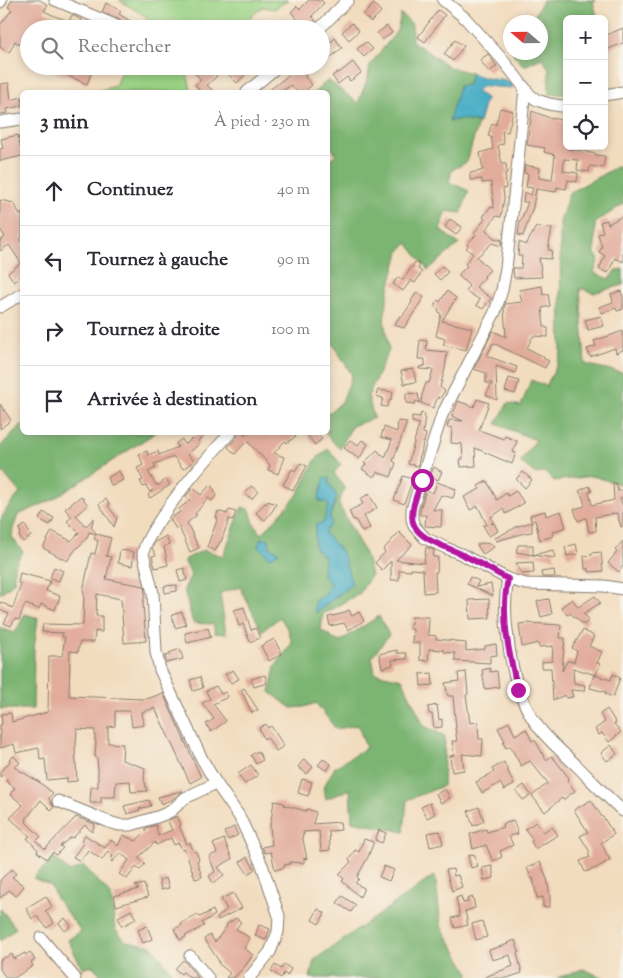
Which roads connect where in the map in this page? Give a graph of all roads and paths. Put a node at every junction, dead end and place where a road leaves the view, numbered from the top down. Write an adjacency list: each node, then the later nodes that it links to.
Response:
1 (55, 0): 4 (street)
2 (348, 0): 5 (street)
3 (443, 0): 7 (street)
4 (103, 20)
5 (328, 20)
6 (267, 75): 8 (street)
7 (525, 88): 11 (street); 17 (street)
8 (249, 90)
9 (623, 92): 10 (street)
10 (608, 95)
11 (563, 106)
12 (20, 119): 13 (street)
13 (0, 122)
14 (20, 295): 15 (street)
15 (0, 307)
16 (228, 435): 19 (street)
17 (508, 579): 18 (street); 21 (street)
18 (623, 589)
19 (216, 783): 20 (street); 26 (street)
20 (58, 801)
21 (623, 812)
22 (41, 938): 24 (street)
23 (190, 956): 25 (street)
24 (75, 978)
25 (208, 978)
26 (249, 978)

